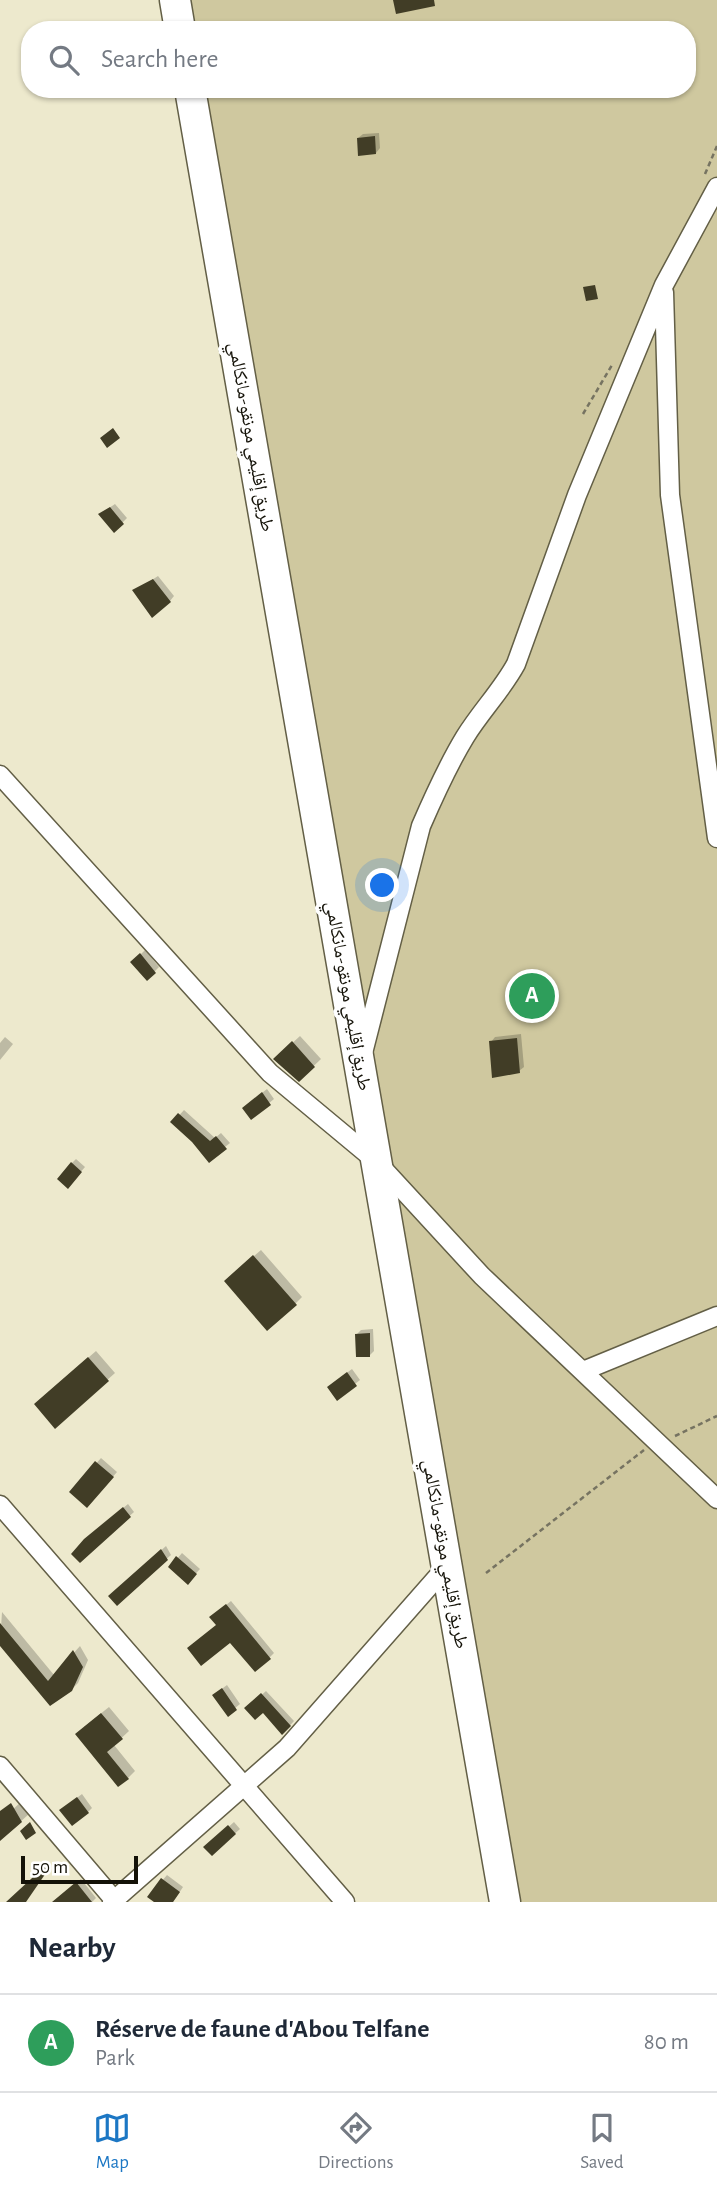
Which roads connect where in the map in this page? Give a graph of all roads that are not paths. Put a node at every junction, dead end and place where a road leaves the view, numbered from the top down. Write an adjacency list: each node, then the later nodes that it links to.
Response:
1 (175, 0): 2 (highway)
2 (178, 21)
3 (192, 98): 8 (highway, طريق إقليمي مونقو-مانكالمي)
4 (714, 197): 5 (street)
5 (664, 285): 7 (street); 8 (street)
6 (0, 775): 9 (street)
7 (717, 838)
8 (360, 1063): 9 (highway, طريق إقليمي مونقو-مانكالمي)
9 (377, 1162): 11 (street); 14 (highway, طريق إقليمي مونقو-مانكالمي)
10 (717, 1316): 11 (street)
11 (583, 1371): 12 (street)
12 (717, 1499)
13 (0, 1505): 16 (street)
14 (447, 1566): 16 (street); 19 (highway, طريق إقليمي مونقو-مانكالمي)
15 (0, 1766): 17 (street)
16 (244, 1787): 17 (street); 18 (street)
17 (114, 1901)
18 (345, 1902)
19 (505, 1902)

